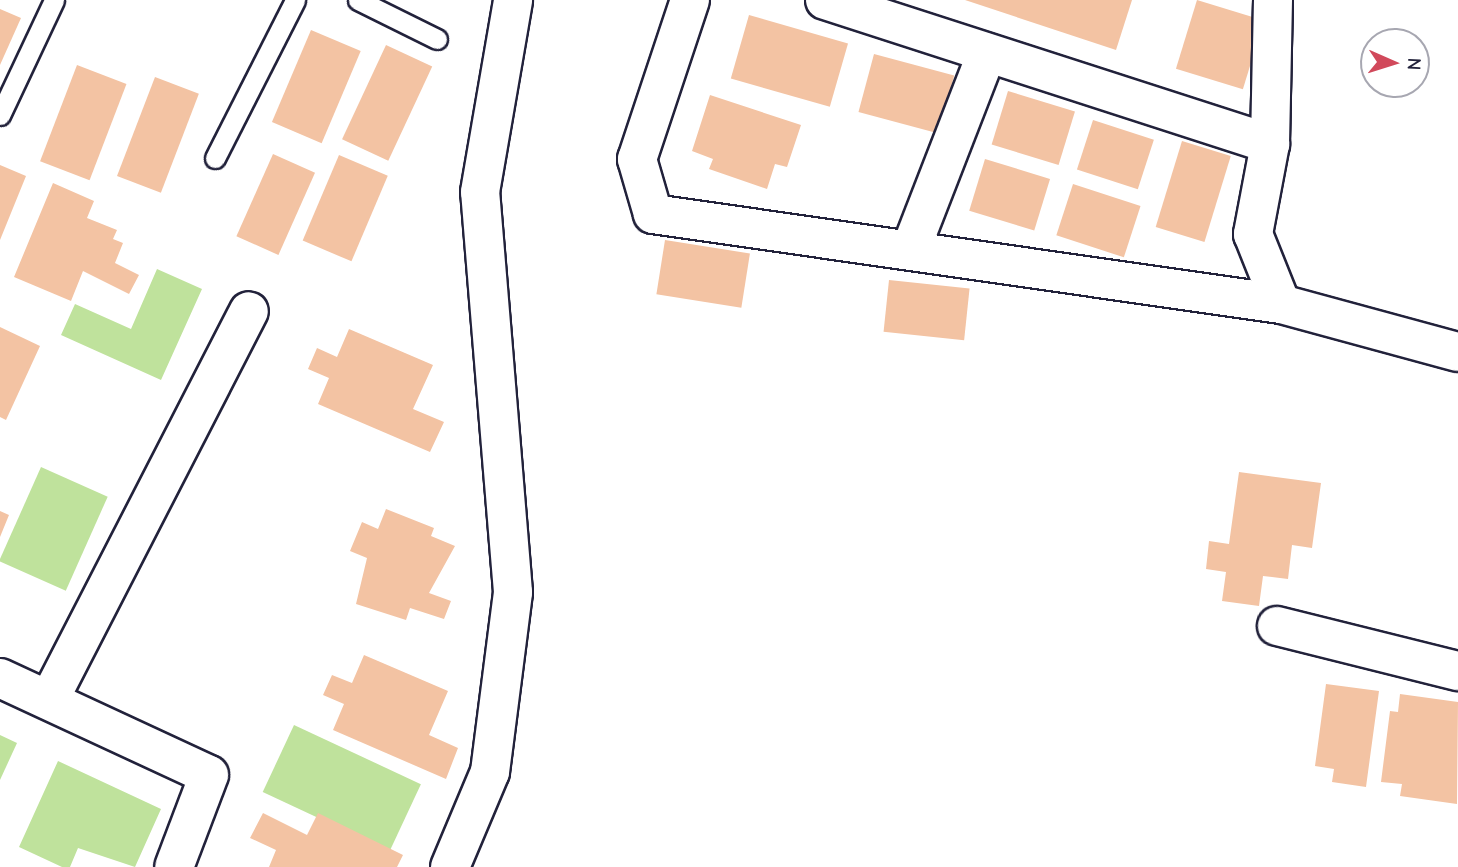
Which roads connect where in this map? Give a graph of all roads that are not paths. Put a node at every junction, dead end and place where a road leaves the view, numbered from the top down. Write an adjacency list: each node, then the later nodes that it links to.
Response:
1 (54, 0): 10 (lane)
2 (295, 0): 12 (lane)
3 (358, 0): 8 (lane)
4 (513, 0): 22 (street)
5 (690, 0): 13 (street)
6 (825, 0): 9 (street)
7 (1273, 0): 11 (street)
8 (437, 40)
9 (987, 52): 11 (street); 13 (street)
10 (0, 115)
11 (1270, 144): 14 (street)
12 (215, 158)
13 (912, 246): 14 (street)
14 (1281, 304): 16 (street)
15 (249, 312): 20 (street)
16 (1458, 352)
17 (1277, 626): 18 (street)
18 (1458, 671)
19 (0, 678): 20 (street)
20 (48, 700): 21 (street)
21 (174, 867)
22 (450, 867)

